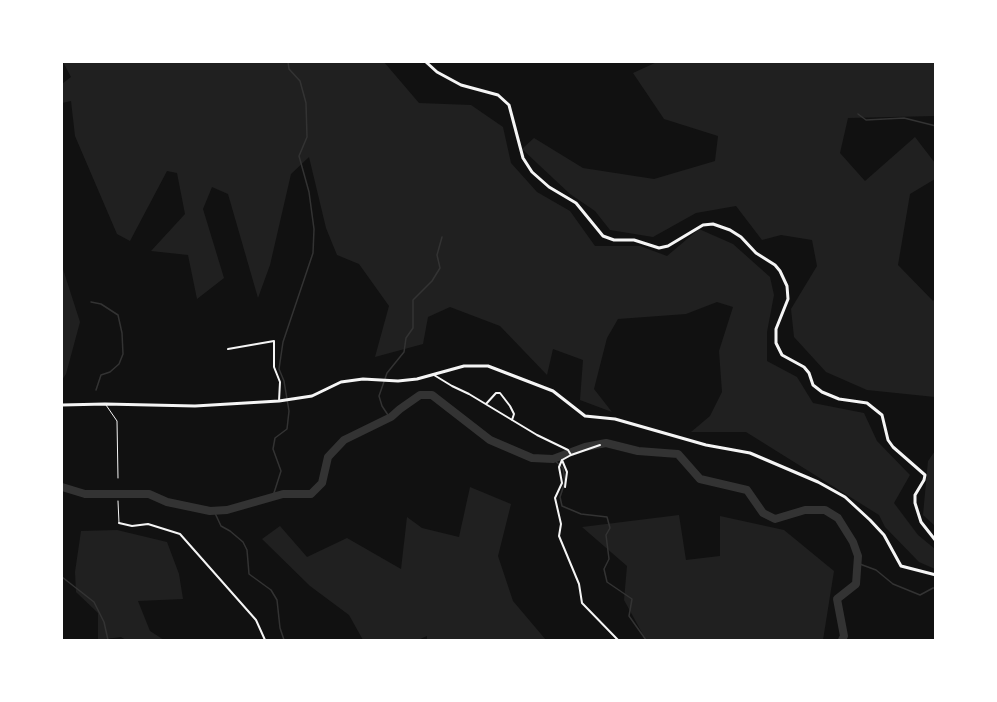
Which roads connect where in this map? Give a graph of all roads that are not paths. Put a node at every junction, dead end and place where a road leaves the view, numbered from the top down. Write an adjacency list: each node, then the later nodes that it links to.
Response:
1 (426, 62): 16 (main road)
2 (228, 349): 4 (street)
3 (434, 375): 4 (main road); 6 (street); 17 (main road)
4 (281, 400): 5 (main road)
5 (105, 404): 7 (main road); 12 (lane)
6 (485, 404): 8 (street); 8 (street)
7 (62, 405)
8 (512, 420): 10 (street)
9 (600, 445): 10 (street)
10 (571, 455): 11 (street)
11 (562, 460): 13 (street); 19 (street)
12 (118, 478)
13 (565, 487)
14 (118, 501): 15 (lane)
15 (119, 524): 18 (street)
16 (936, 541)
17 (936, 575)
18 (265, 640)
19 (618, 640)

